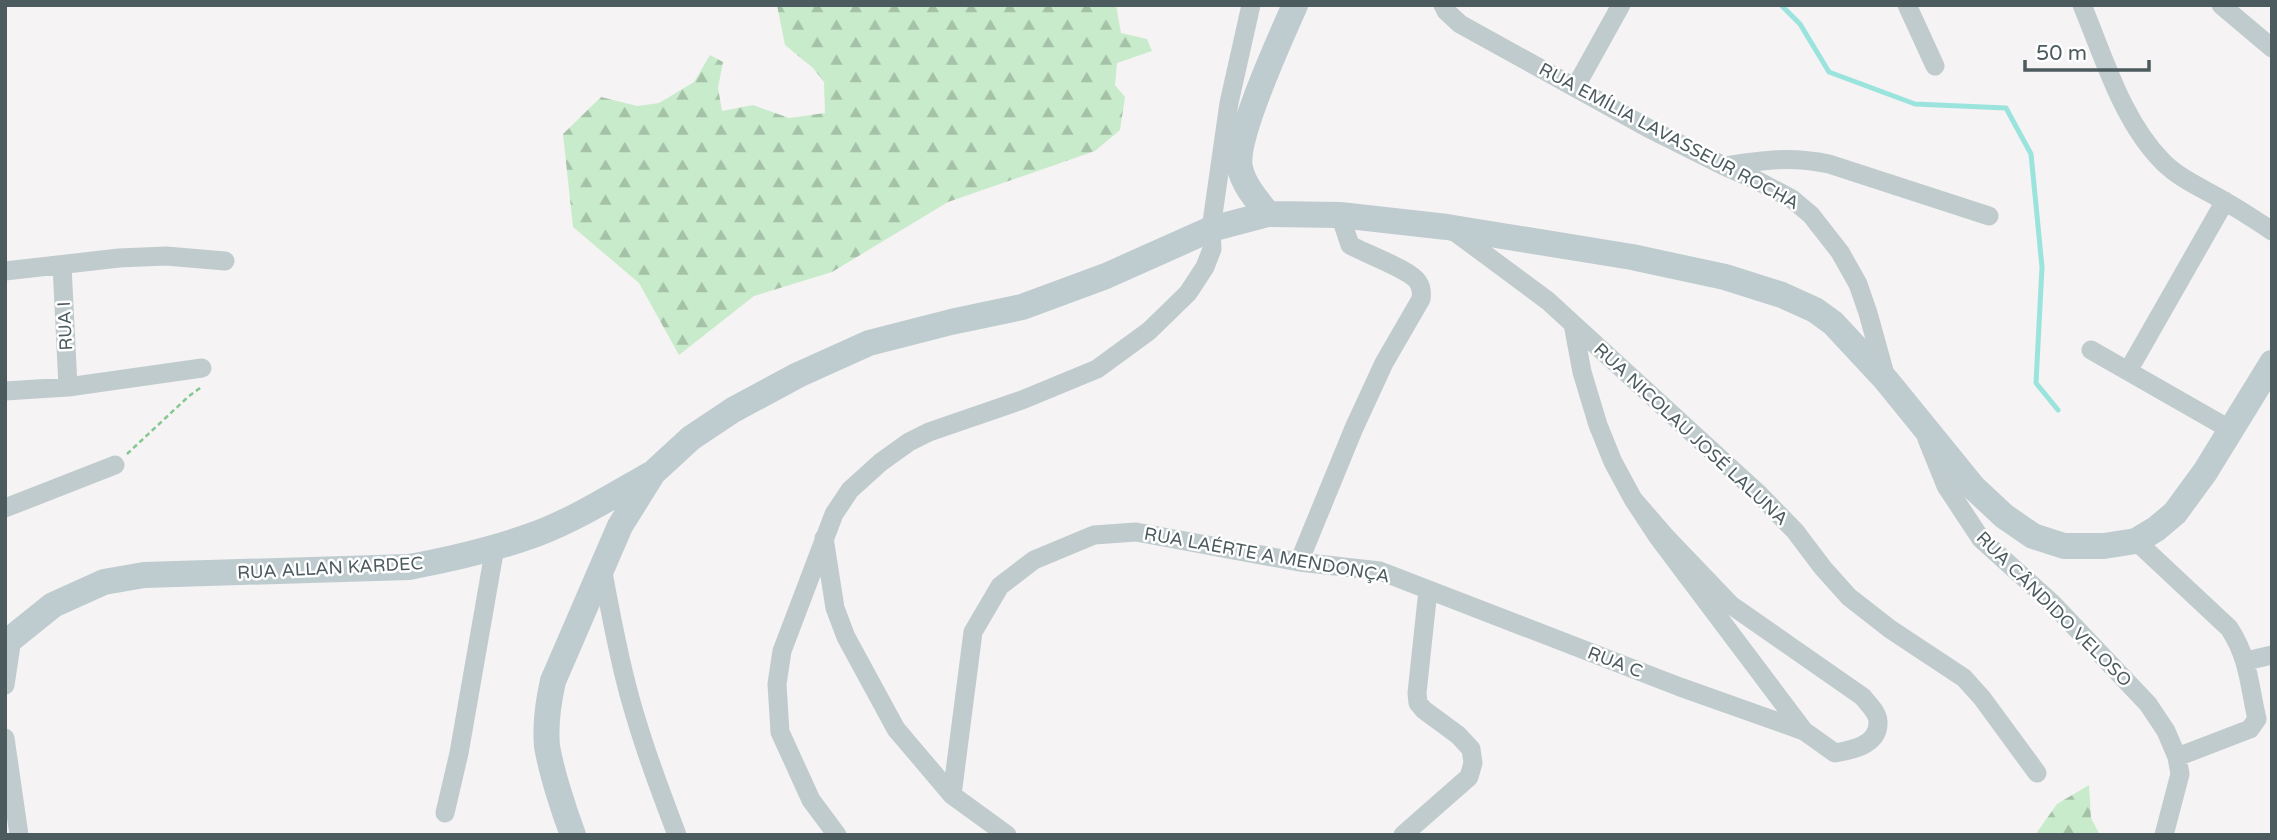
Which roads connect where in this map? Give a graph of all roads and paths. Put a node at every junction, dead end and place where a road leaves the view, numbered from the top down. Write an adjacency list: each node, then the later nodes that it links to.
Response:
1 (1251, 5): 17 (street)
2 (1295, 5): 13 (street)
3 (1443, 5): 10 (street, RUA EMÍLIA LAVASSEUR ROCHA)
4 (1621, 5): 10 (street)
5 (1907, 5): 9 (street)
6 (2082, 5): 12 (street)
7 (2221, 5): 8 (street)
8 (2272, 48)
9 (1935, 66)
10 (1576, 86): 11 (street, RUA EMÍLIA LAVASSEUR ROCHA)
11 (1724, 166): 15 (street); 27 (street, RUA EMÍLIA LAVASSEUR ROCHA)
12 (2225, 201): 18 (street); 26 (street)
13 (1268, 214): 14 (street); 17 (street)
14 (1340, 215): 16 (street); 39 (street)
15 (1989, 216)
16 (1447, 227): 22 (street, RUA NICOLAU JOSÉ LALUNA); 27 (street)
17 (1211, 229): 33 (street); 36 (street)
18 (2272, 231)
19 (225, 261): 20 (street)
20 (62, 265): 21 (street); 28 (street, RUA I)
21 (5, 271)
22 (1573, 324): 34 (street); 49 (street, RUA NICOLAU JOSÉ LALUNA)
23 (2091, 350): 26 (street)
24 (2272, 363): 31 (street)
25 (202, 368): 28 (street); 32 (path)
26 (2128, 371): 31 (street)
27 (1886, 380): 30 (street)
28 (68, 387): 29 (street)
29 (5, 391)
30 (1921, 422): 37 (street); 48 (street, RUA CÂNDIDO VELOSO)
31 (2231, 430): 37 (street)
32 (115, 465): 35 (street)
33 (653, 473): 38 (street, RUA ALLAN KARDEC); 40 (street)
34 (1633, 499): 46 (street); 46 (street)
35 (5, 508)
36 (824, 537): 50 (street); 56 (street)
37 (2136, 541): 44 (street)
38 (495, 547): 42 (street, RUA ALLAN KARDEC); 52 (street)
39 (1299, 562): 41 (street, RUA LAÉRTE A MENDONÇA); 50 (street, RUA LAÉRTE A MENDONÇA)
40 (602, 567): 54 (street); 55 (street)
41 (1428, 590): 46 (street, RUA C); 58 (street)
42 (9, 639): 45 (street)
43 (2272, 655): 44 (street)
44 (2246, 661): 48 (street)
45 (5, 685)
46 (1804, 731)
47 (5, 738): 51 (street)
48 (2176, 757): 59 (street, RUA CÂNDIDO VELOSO)
49 (2037, 773)
50 (952, 795): 57 (street)
51 (9, 805): 53 (street)
52 (445, 813)
53 (19, 835)
54 (573, 835)
55 (677, 835)
56 (837, 835)
57 (1007, 835)
58 (1403, 835)
59 (2164, 835)

